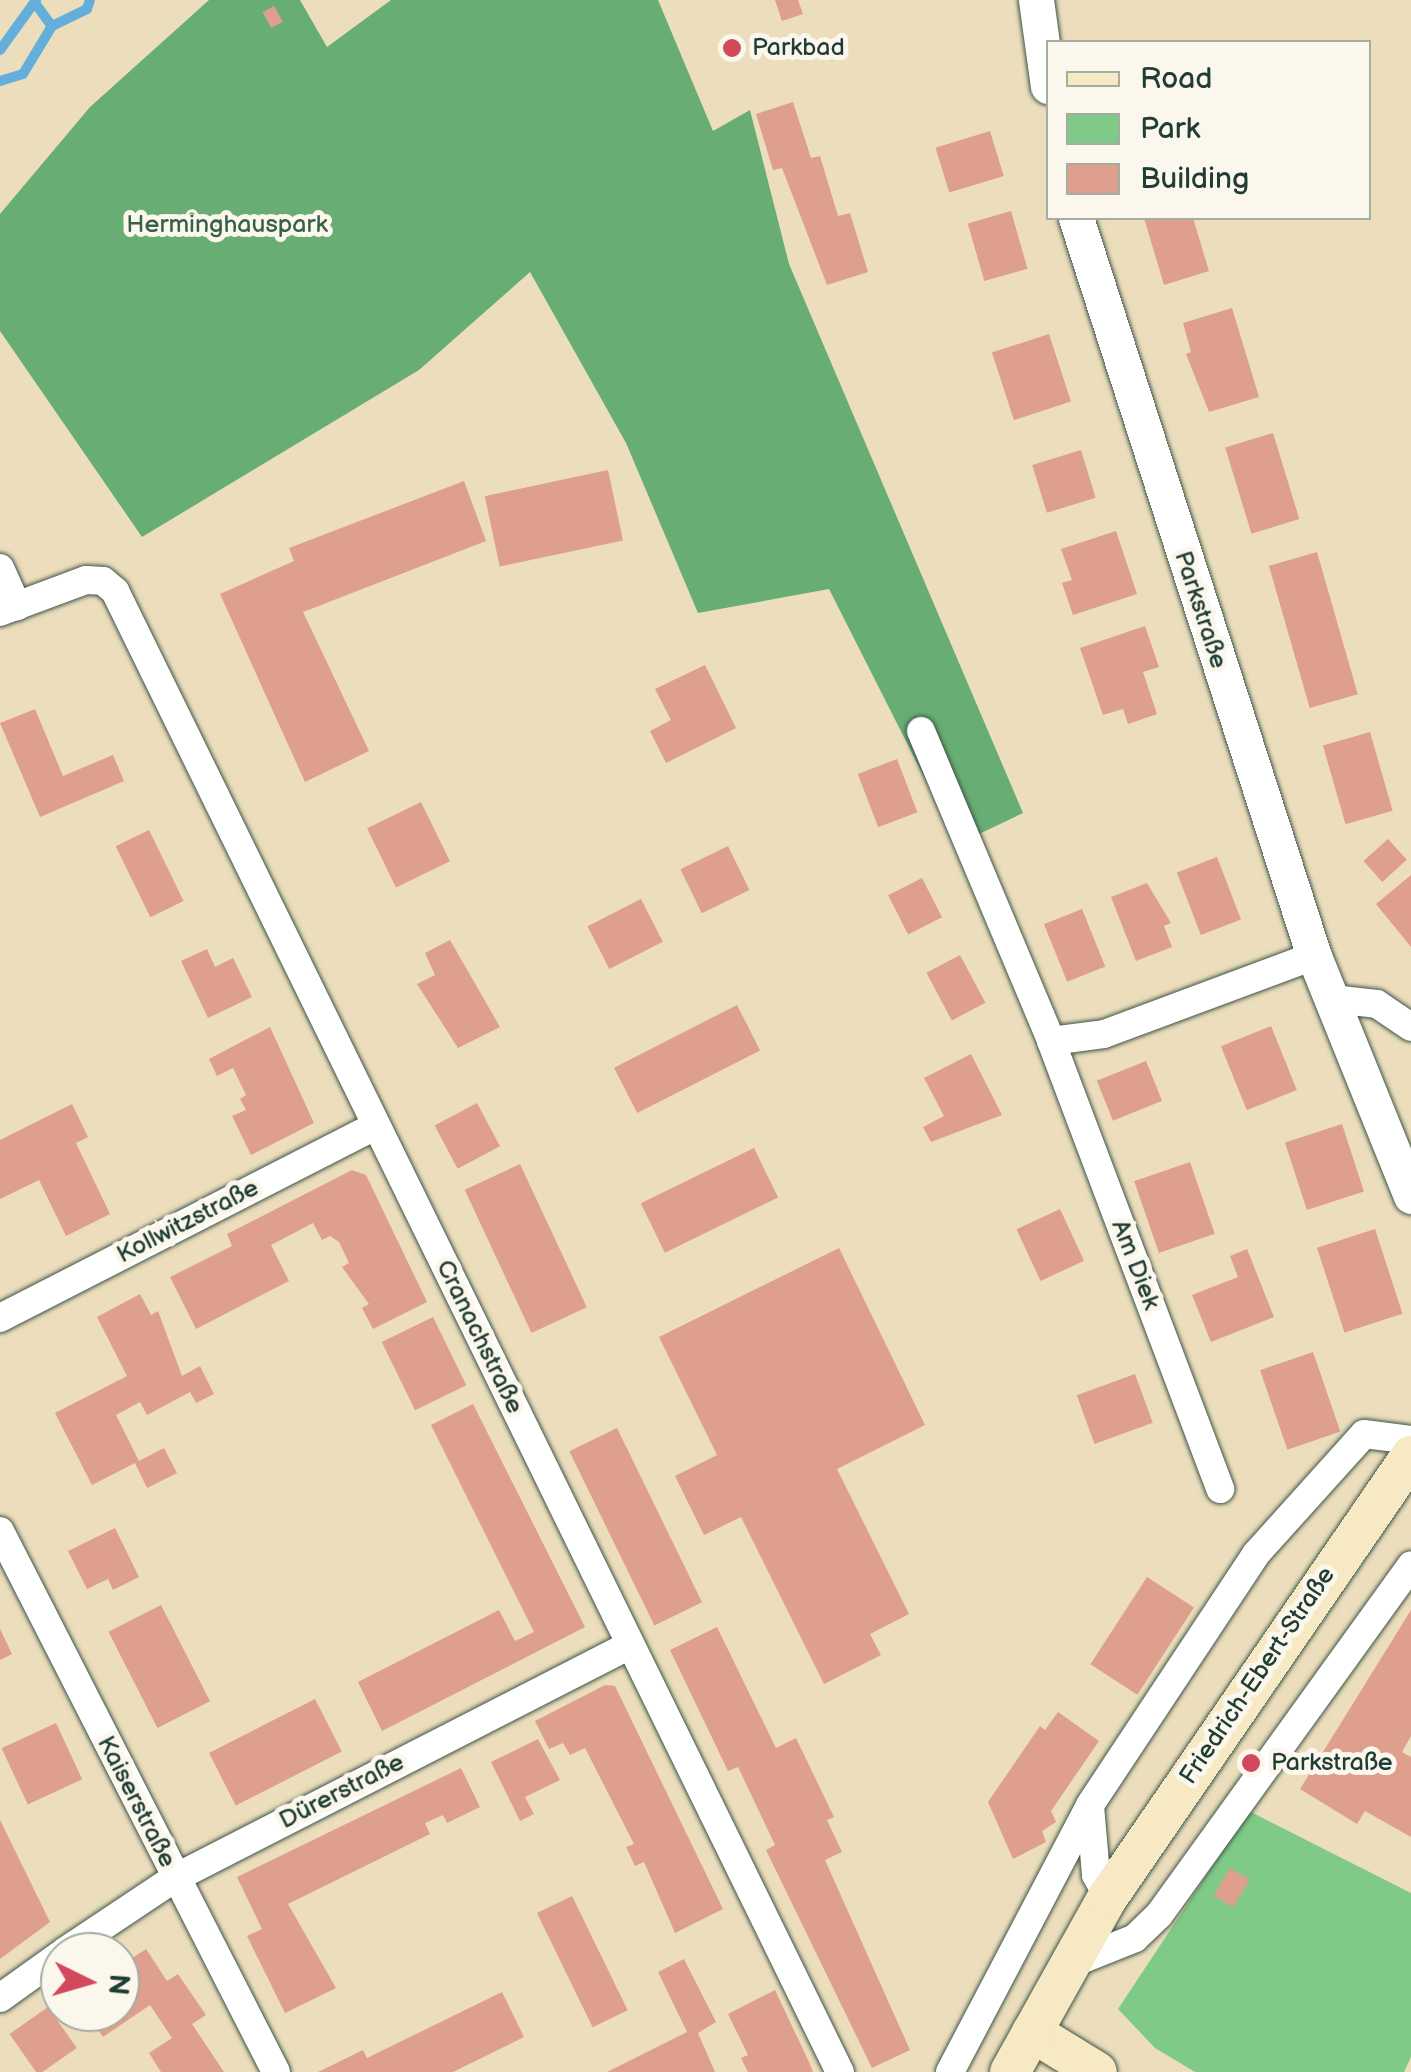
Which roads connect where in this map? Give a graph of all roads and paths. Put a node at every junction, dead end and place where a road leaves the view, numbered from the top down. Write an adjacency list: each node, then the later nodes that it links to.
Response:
1 (1036, 0): 2 (street)
2 (1046, 72)
3 (1077, 220): 7 (street, Parkstraße)
4 (0, 568): 5 (street)
5 (9, 609): 11 (street, Cranachstraße)
6 (921, 731): 10 (street, Am Diek)
7 (1314, 956): 8 (street, Parkstraße); 10 (street)
8 (1332, 999): 9 (street); 12 (street, Parkstraße)
9 (1411, 1027)
10 (1051, 1041): 16 (street, Am Diek)
11 (376, 1126): 13 (street, Kollwitzstraße); 19 (street, Cranachstraße)
12 (1411, 1196)
13 (0, 1318)
14 (1411, 1440): 20 (street)
15 (1411, 1456): 22 (main road, Friedrich-Ebert-Straße)
16 (1220, 1489)
17 (0, 1530): 21 (street, Kaiserstraße)
18 (1411, 1565): 24 (street)
19 (628, 1646): 21 (street, Dürerstraße); 29 (street, Cranachstraße)
20 (1090, 1804): 22 (street); 30 (street)
21 (175, 1878): 23 (street, Dürerstraße); 28 (street, Kaiserstraße)
22 (1108, 1898): 24 (main road, Friedrich-Ebert-Straße)
23 (94, 1932)
24 (1068, 1965): 27 (main road, Friedrich-Ebert-Straße)
25 (40, 1969): 26 (street, Dürerstraße)
26 (0, 1998)
27 (1032, 2032): 31 (main road, Friedrich-Ebert-Straße); 32 (main road)
28 (276, 2072)
29 (840, 2072)
30 (950, 2072)
31 (1010, 2072)
32 (1097, 2072)

